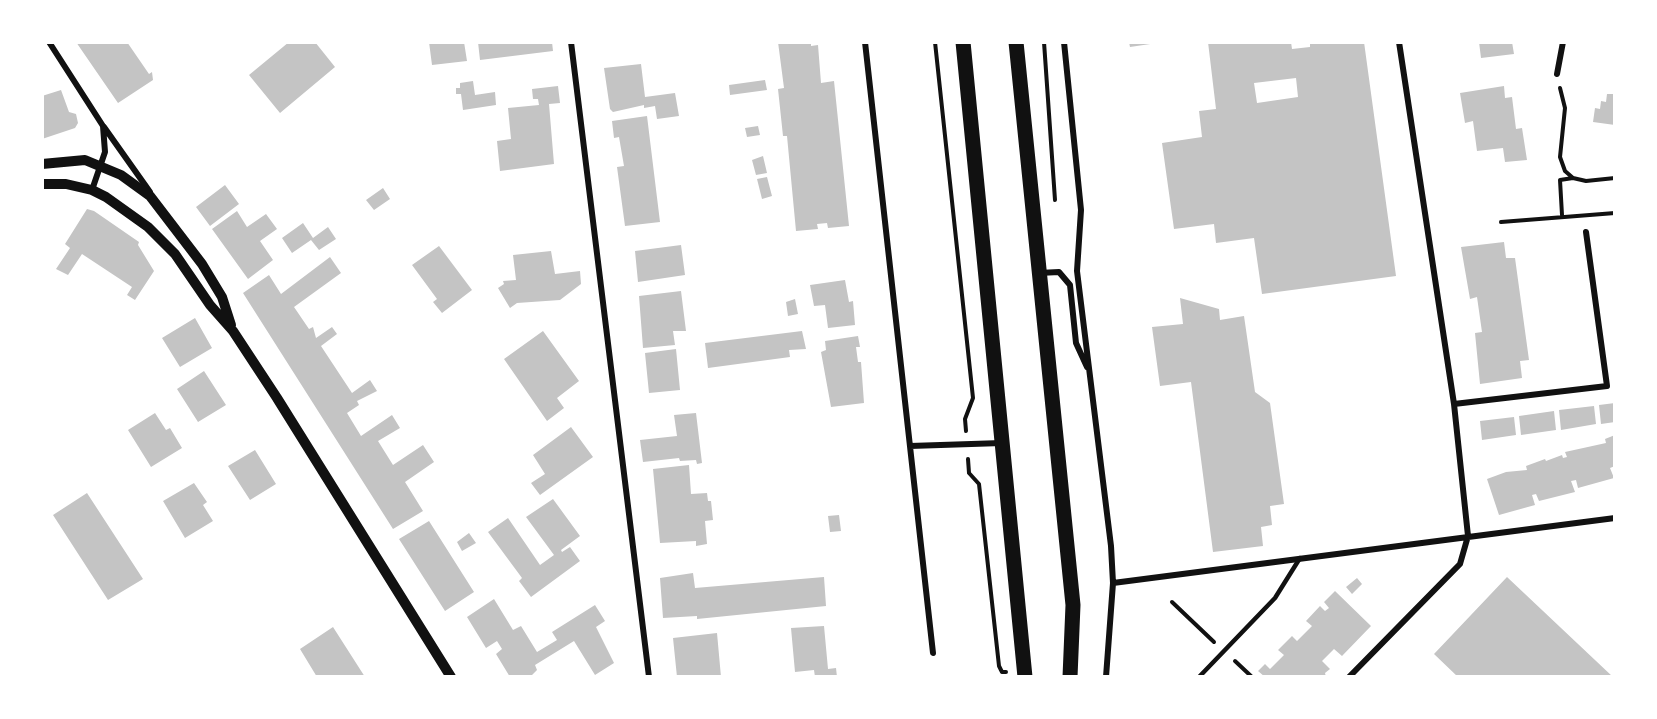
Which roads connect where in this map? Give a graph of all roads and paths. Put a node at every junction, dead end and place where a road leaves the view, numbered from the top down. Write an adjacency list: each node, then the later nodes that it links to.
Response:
1 (49, 42): 12 (street)
2 (571, 42): 40 (street)
3 (865, 42): 29 (street)
4 (935, 42): 28 (path)
5 (963, 42): 27 (main road)
6 (1016, 42): 23 (main road)
7 (1044, 42): 19 (path)
8 (1064, 42): 25 (street)
9 (1399, 42): 26 (street)
10 (1563, 42): 11 (street)
11 (1557, 74): 15 (path)
12 (103, 126): 14 (street); 21 (street)
13 (42, 164): 14 (street)
14 (102, 166): 18 (street); 21 (street)
15 (1574, 178): 16 (path); 20 (path)
16 (1615, 178)
17 (42, 184): 18 (street)
18 (92, 190): 24 (street)
19 (1055, 211)
20 (1501, 222)
21 (173, 224): 24 (street)
22 (1586, 232): 26 (street)
23 (1038, 273): 25 (street); 42 (main road)
24 (233, 331): 39 (street)
25 (1090, 373): 33 (street)
26 (1454, 404): 31 (street)
27 (1004, 443): 28 (street); 41 (main road)
28 (967, 444): 29 (street); 38 (path)
29 (910, 446): 36 (street)
30 (1615, 518): 31 (street)
31 (1468, 536): 32 (street); 46 (street)
32 (1300, 558): 33 (street); 44 (lane)
33 (1113, 583): 43 (street)
34 (1172, 603): 35 (path)
35 (1202, 630)
36 (933, 653)
37 (1239, 664): 45 (path)
38 (1002, 672)
39 (451, 677)
40 (649, 677)
41 (1025, 677)
42 (1070, 677)
43 (1106, 677)
44 (1199, 677)
45 (1252, 677)
46 (1349, 677)

